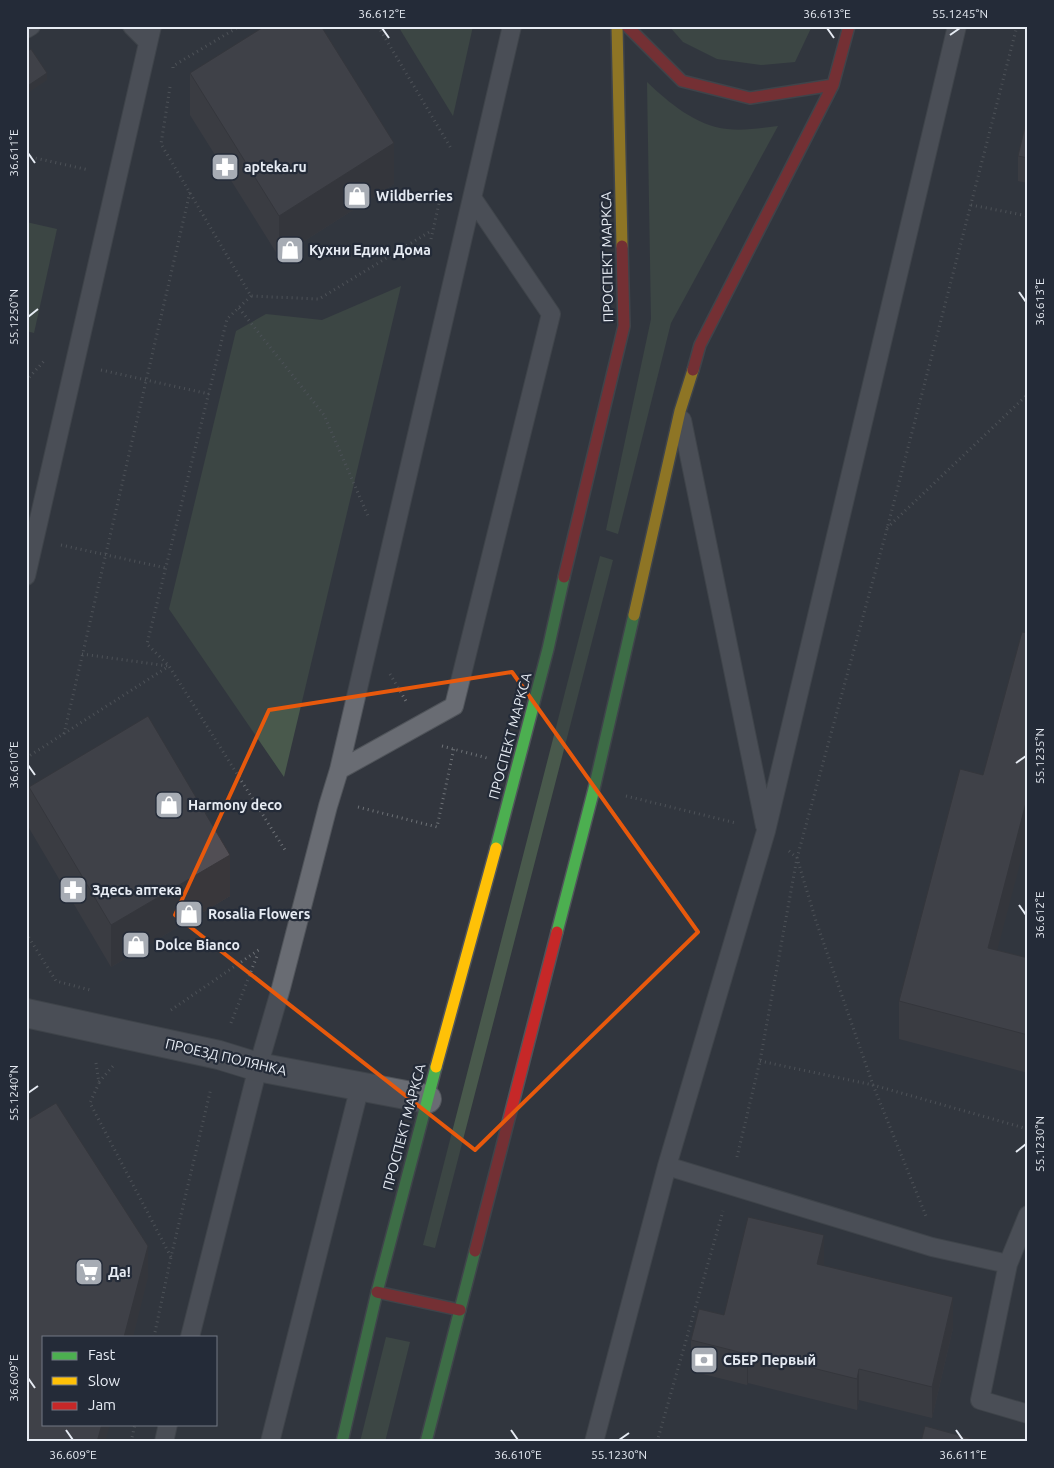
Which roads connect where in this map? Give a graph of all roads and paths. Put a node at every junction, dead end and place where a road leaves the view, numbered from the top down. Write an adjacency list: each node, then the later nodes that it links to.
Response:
1 (31, 26): 11 (lane)
2 (132, 26): 12 (lane)
3 (240, 26): 13 (path)
4 (378, 26): 17 (path)
5 (512, 26): 23 (lane)
6 (617, 26): 48 (main road, ПРОСПЕКТ МАРКСА)
7 (627, 26): 15 (main road)
8 (849, 26): 15 (main road)
9 (957, 26): 52 (lane)
10 (1018, 26): 24 (path)
11 (26, 30)
12 (150, 34): 30 (lane)
13 (172, 74)
14 (171, 82): 21 (path)
15 (832, 85): 34 (main road)
16 (455, 140): 17 (path)
17 (452, 150): 19 (path)
18 (26, 156): 20 (path)
19 (450, 159)
20 (90, 170)
21 (190, 192): 28 (path); 31 (path)
22 (441, 195): 26 (path)
23 (473, 199): 42 (lane); 44 (lane)
24 (971, 205): 25 (path); 36 (path)
25 (1028, 216)
26 (432, 230): 27 (path); 28 (path)
27 (430, 248)
28 (251, 296): 29 (path)
29 (239, 308): 32 (path); 35 (path)
30 (75, 364): 31 (path); 37 (lane)
31 (146, 380): 32 (path); 38 (path)
32 (208, 394): 39 (path)
33 (1028, 394): 36 (path)
34 (680, 411): 50 (main road); 52 (lane)
35 (371, 524)
36 (887, 529): 55 (path)
37 (34, 540): 38 (path); 40 (lane)
38 (105, 555): 39 (path); 41 (path)
39 (166, 568): 43 (path)
40 (26, 576)
41 (82, 654): 43 (path); 45 (path)
42 (366, 657): 44 (path); 49 (lane)
43 (169, 666): 45 (path); 54 (path)
44 (419, 725): 46 (path); 49 (lane)
45 (64, 734): 47 (path)
46 (454, 748): 48 (path); 51 (path)
47 (26, 758)
48 (518, 768): 69 (main road, ПРОСПЕКТ МАРКСА)
49 (340, 770): 51 (lane)
50 (594, 788): 52 (path); 78 (main road)
51 (330, 800): 66 (lane)
52 (766, 831): 55 (path); 71 (lane)
53 (288, 840): 54 (path)
54 (285, 850): 56 (path)
55 (796, 858): 65 (path); 67 (path)
56 (283, 859)
57 (26, 933): 60 (path)
58 (262, 940): 59 (path)
59 (260, 949): 61 (path); 64 (path)
60 (95, 991)
61 (162, 1008)
62 (26, 1012): 64 (street, ПРОЕЗД ПОЛЯНКА)
63 (95, 1054): 75 (path)
64 (218, 1055): 66 (street, ПРОЕЗД ПОЛЯНКА); 75 (path)
65 (760, 1061): 67 (path); 72 (path)
66 (258, 1067): 68 (street, ПРОЕЗД ПОЛЯНКА); 80 (lane)
67 (873, 1085): 70 (path); 74 (path)
68 (360, 1086): 69 (street, ПРОЕЗД ПОЛЯНКА); 86 (lane)
69 (427, 1099): 77 (main road, ПРОСПЕКТ МАРКСА)
70 (1028, 1129)
71 (666, 1166): 72 (lane); 89 (lane)
72 (730, 1185): 74 (lane); 90 (path)
73 (1028, 1215): 76 (lane)
74 (932, 1248): 76 (lane)
75 (171, 1257): 79 (path)
76 (1008, 1264): 81 (lane)
77 (377, 1292): 78 (main road); 87 (main road, ПРОСПЕКТ МАРКСА)
78 (460, 1310): 88 (main road)
79 (154, 1336)
80 (190, 1336)
81 (1028, 1414)
82 (135, 1426): 84 (path)
83 (168, 1426): 85 (lane)
84 (131, 1442)
85 (164, 1442)
86 (270, 1442)
87 (342, 1442)
88 (426, 1442)
89 (594, 1442)
90 (657, 1442)

